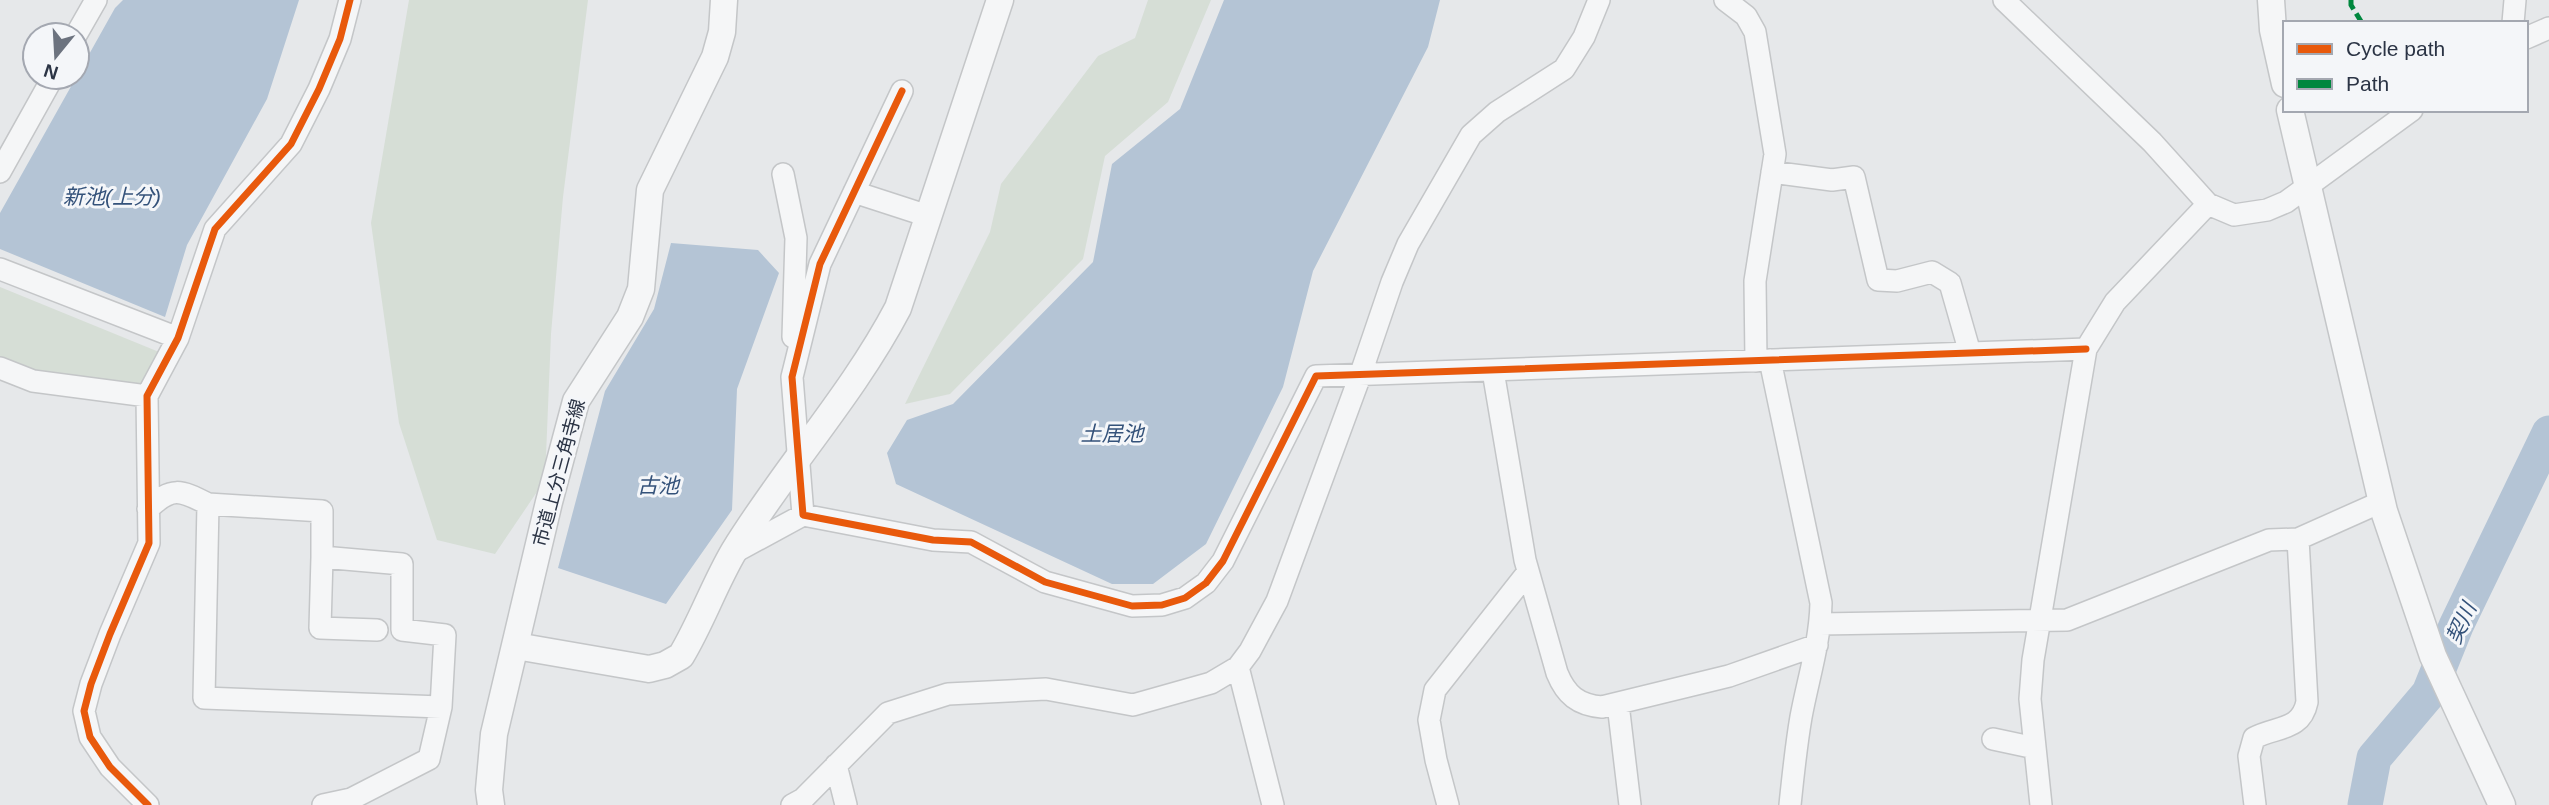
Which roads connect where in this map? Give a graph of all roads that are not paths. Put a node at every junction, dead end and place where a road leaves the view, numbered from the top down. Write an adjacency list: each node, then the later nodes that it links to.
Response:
1 (96, 0): 10 (street)
2 (350, 0): 27 (street)
3 (724, 0): 48 (street, 市道上分三角寺線)
4 (1000, 0): 25 (street)
5 (1598, 0): 33 (street)
6 (1725, 0): 20 (street)
7 (2004, 0): 24 (street)
8 (2271, 0): 14 (street)
9 (2515, 0): 11 (street)
10 (84, 21)
11 (2513, 21)
12 (2549, 28): 13 (street)
13 (2528, 37)
14 (2283, 75)
15 (45, 91): 19 (street)
16 (902, 92): 23 (street)
17 (2290, 112): 22 (street)
18 (2409, 112): 22 (street)
19 (0, 172)
20 (1772, 172): 29 (street); 30 (street)
21 (783, 174): 34 (street)
22 (2307, 189): 24 (street); 37 (street)
23 (854, 191): 25 (street); 34 (street)
24 (2208, 204): 28 (street)
25 (928, 216): 36 (street)
26 (0, 269): 27 (street)
27 (178, 338): 35 (street)
28 (2086, 348): 29 (street); 45 (street)
29 (1970, 353): 30 (street)
30 (1763, 360): 32 (street); 46 (street)
31 (0, 368): 35 (street)
32 (1493, 370): 33 (street); 44 (street)
33 (1360, 376): 40 (street); 49 (street)
34 (792, 377): 36 (street)
35 (147, 396): 39 (street)
36 (799, 456): 40 (street); 42 (street)
37 (2381, 502): 41 (street); 66 (street)
38 (208, 504): 39 (street); 43 (street); 51 (street)
39 (148, 509): 55 (street)
40 (803, 514): 42 (street)
41 (2298, 539): 45 (street); 65 (street)
42 (733, 553): 48 (street)
43 (322, 557): 47 (street); 51 (street)
44 (1528, 572): 50 (street); 61 (street)
45 (2039, 620): 46 (street); 53 (street)
46 (1819, 634): 50 (street); 63 (street)
47 (364, 637)
48 (516, 646): 57 (street, 市道上分三角寺線)
49 (1238, 667): 54 (street); 60 (street)
50 (1618, 704): 62 (street)
51 (441, 707): 56 (street)
52 (1993, 739): 53 (street)
53 (2035, 748): 64 (street)
54 (836, 765): 58 (street); 59 (street)
55 (148, 805)
56 (323, 805)
57 (491, 805)
58 (792, 805)
59 (846, 805)
60 (1273, 805)
61 (1448, 805)
62 (1630, 805)
63 (1790, 805)
64 (2041, 805)
65 (2255, 805)
66 (2502, 805)

